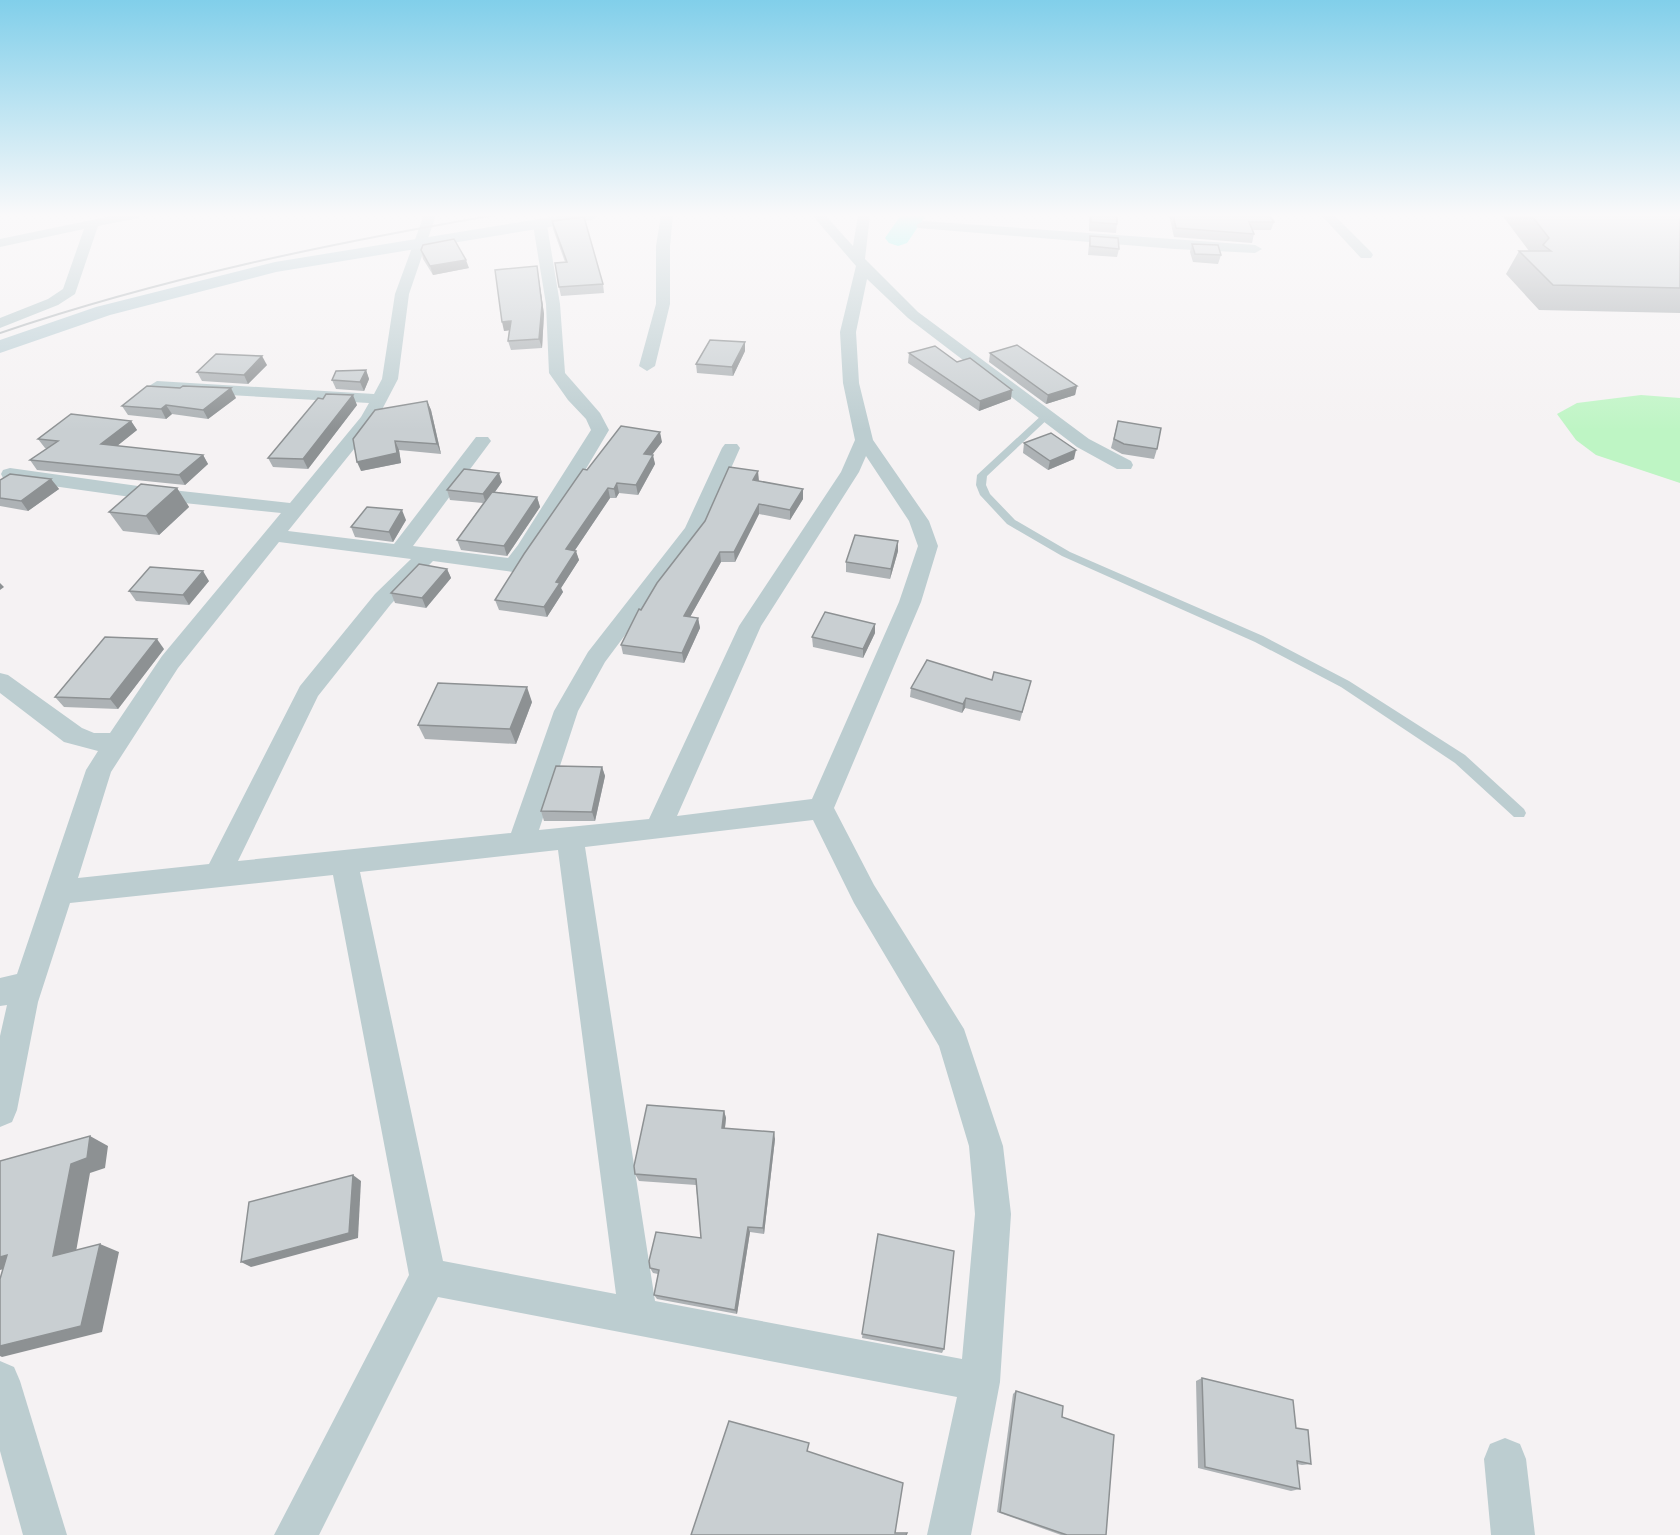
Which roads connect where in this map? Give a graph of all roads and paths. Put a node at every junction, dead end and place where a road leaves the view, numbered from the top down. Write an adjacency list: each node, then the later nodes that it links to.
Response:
1 (71, 287): 8 (street)
2 (196, 287): 9 (street)
3 (405, 287): 12 (street)
4 (550, 287): 22 (street)
5 (663, 287): 10 (street)
6 (856, 287): 14 (street)
7 (885, 287): 13 (street)
8 (0, 323)
9 (0, 346)
10 (647, 366)
11 (157, 386): 12 (street)
12 (380, 399): 19 (street)
13 (1046, 416): 17 (street); 26 (lane)
14 (864, 440): 25 (street); 27 (street)
15 (482, 441): 21 (street)
16 (731, 448): 29 (street)
17 (1124, 465)
18 (10, 474): 19 (street)
19 (295, 509): 20 (street)
20 (274, 535): 21 (street); 24 (street)
21 (400, 550): 22 (street)
22 (429, 553): 31 (street)
23 (0, 681): 24 (street)
24 (117, 742): 32 (street)
25 (821, 808): 27 (street); 38 (street)
26 (1519, 813)
27 (658, 828): 28 (street)
28 (570, 838): 29 (street); 36 (street)
29 (521, 843): 30 (street)
30 (344, 862): 31 (street); 35 (street)
31 (218, 876): 32 (street)
32 (59, 892): 33 (street)
33 (14, 989): 34 (street)
34 (0, 1110)
35 (428, 1277): 36 (street); 41 (street)
36 (638, 1317): 38 (street)
37 (0, 1381): 40 (street)
38 (980, 1382): 42 (street)
39 (1505, 1459): 43 (street)
40 (45, 1535)
41 (296, 1535)
42 (949, 1535)
43 (1513, 1535)

